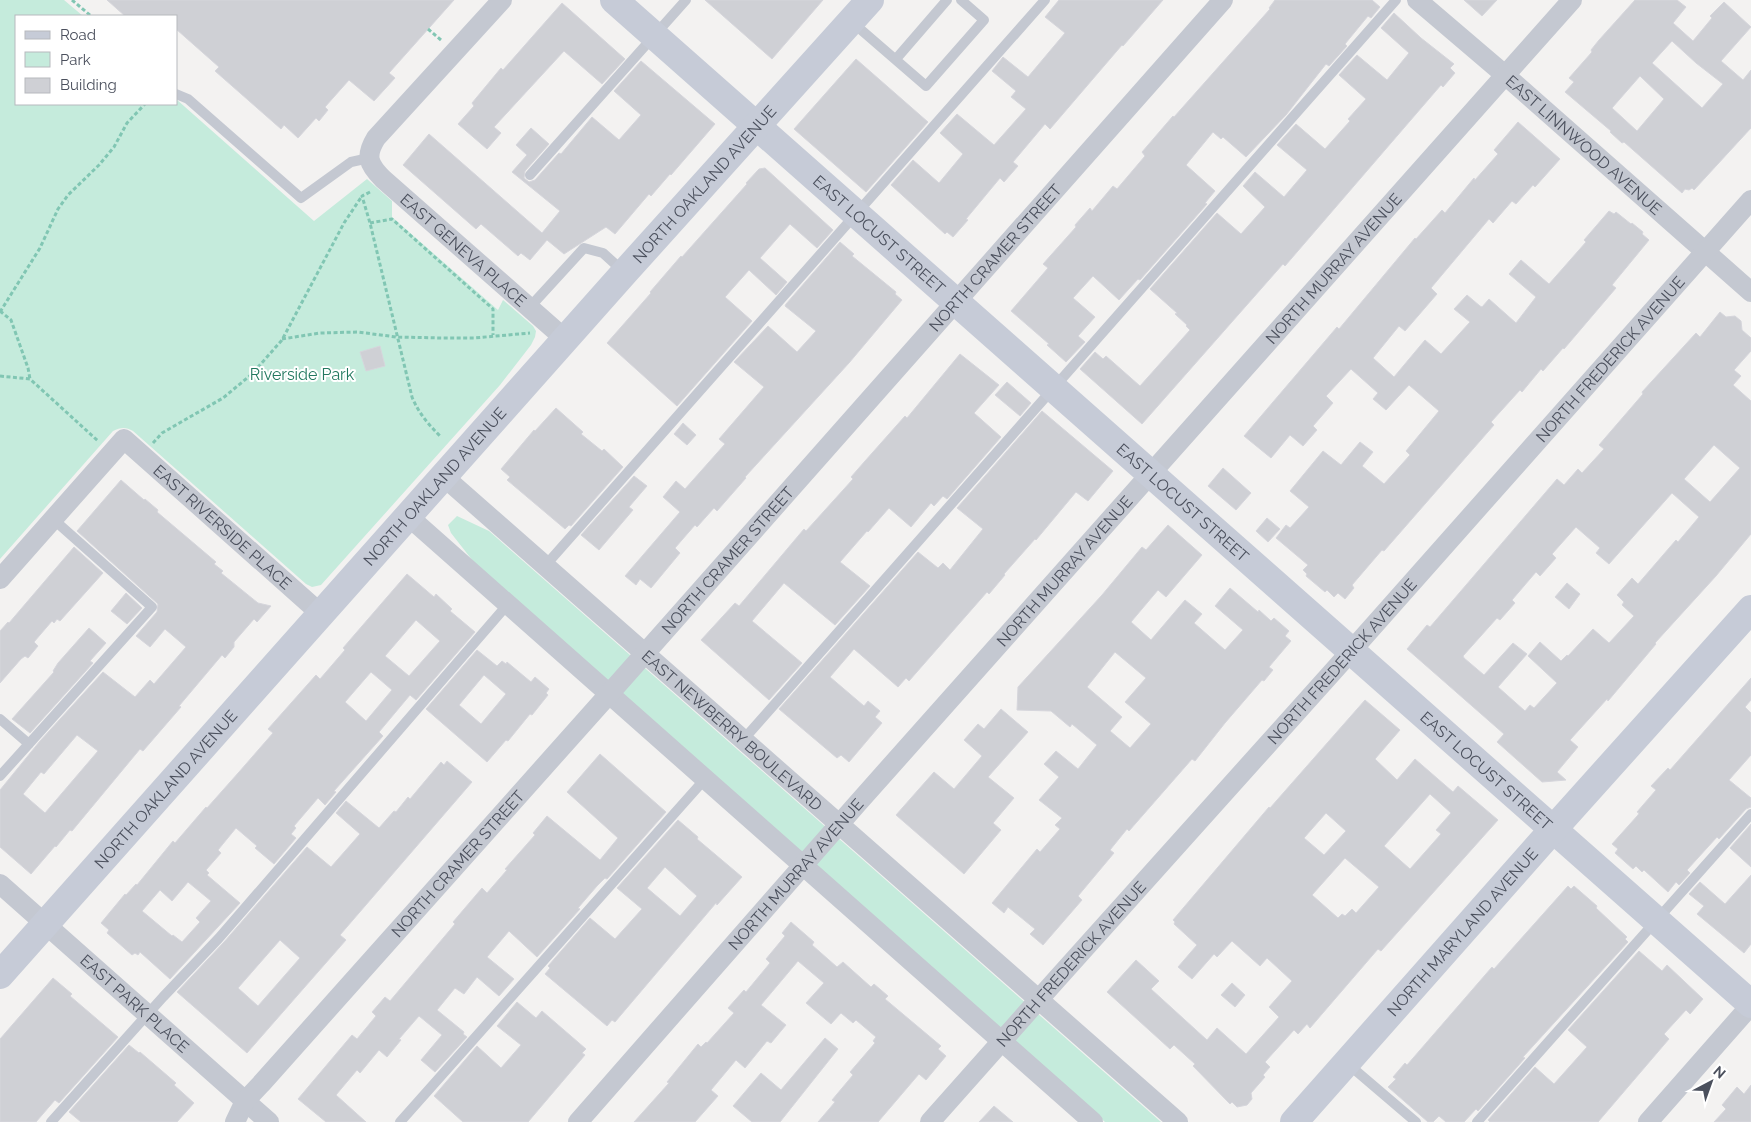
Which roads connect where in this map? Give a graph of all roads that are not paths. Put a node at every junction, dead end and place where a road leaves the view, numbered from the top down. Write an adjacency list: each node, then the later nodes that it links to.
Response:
1 (502, 0): 18 (street)
2 (614, 0): 13 (main road, EAST LOCUST STREET)
3 (686, 0): 13 (lane)
4 (870, 0): 12 (main road, NORTH OAKLAND AVENUE)
5 (947, 0): 14 (lane)
6 (961, 0): 14 (lane)
7 (1045, 0): 21 (lane)
8 (1223, 0): 25 (street, NORTH CRAMER STREET)
9 (1396, 0): 28 (lane)
10 (1417, 0): 15 (street, EAST LINNWOOD AVENUE)
11 (1572, 0): 15 (street, NORTH MURRAY AVENUE)
12 (851, 21): 14 (lane); 17 (main road, NORTH OAKLAND AVENUE)
13 (655, 36): 17 (main road, EAST LOCUST STREET); 19 (lane)
14 (896, 60)
15 (1505, 75): 22 (street, EAST LINNWOOD AVENUE); 29 (street, NORTH MURRAY AVENUE)
16 (178, 95): 18 (lane)
17 (756, 126): 21 (main road, EAST LOCUST STREET); 23 (main road, NORTH OAKLAND AVENUE)
18 (369, 158): 26 (street, EAST GENEVA PLACE)
19 (530, 175)
20 (1751, 200): 22 (street, NORTH FREDERICK AVENUE)
21 (855, 213): 25 (main road, EAST LOCUST STREET); 33 (lane)
22 (1705, 252): 24 (street, EAST LINNWOOD AVENUE); 38 (street, NORTH FREDERICK AVENUE)
23 (625, 272): 26 (lane); 27 (main road, NORTH OAKLAND AVENUE)
24 (1751, 292)
25 (957, 303): 28 (main road, EAST LOCUST STREET); 39 (street, NORTH CRAMER STREET)
26 (529, 308): 27 (street, EAST GENEVA PLACE)
27 (566, 339): 30 (main road, NORTH OAKLAND AVENUE)
28 (1053, 387): 29 (main road, EAST LOCUST STREET); 42 (lane)
29 (1150, 474): 38 (main road, EAST LOCUST STREET); 47 (street, NORTH MURRAY AVENUE)
30 (443, 476): 31 (main road, NORTH OAKLAND AVENUE); 33 (street, EAST NEWBERRY BOULEVARD)
31 (408, 516): 35 (street); 37 (main road, NORTH OAKLAND AVENUE)
32 (53, 519): 34 (street); 37 (street, EAST RIVERSIDE PLACE); 43 (lane)
33 (545, 566): 39 (street, EAST NEWBERRY BOULEVARD)
34 (0, 580)
35 (508, 604): 40 (street); 56 (lane)
36 (1751, 609): 48 (main road, NORTH MARYLAND AVENUE)
37 (321, 614): 52 (main road, NORTH OAKLAND AVENUE)
38 (1352, 651): 48 (main road, EAST LOCUST STREET); 54 (street, NORTH FREDERICK AVENUE)
39 (645, 654): 40 (street, NORTH CRAMER STREET); 42 (street, EAST NEWBERRY BOULEVARD)
40 (609, 694): 45 (street); 59 (street, NORTH CRAMER STREET)
41 (0, 719): 43 (lane)
42 (743, 740): 47 (street, EAST NEWBERRY BOULEVARD)
43 (29, 744): 44 (lane)
44 (0, 776)
45 (705, 779): 49 (street); 63 (lane)
46 (1751, 814): 51 (lane)
47 (839, 824): 49 (street, NORTH MURRAY AVENUE); 54 (street, EAST NEWBERRY BOULEVARD)
48 (1554, 829): 51 (main road, EAST LOCUST STREET); 58 (main road, NORTH MARYLAND AVENUE)
49 (803, 866): 57 (street); 64 (street, NORTH MURRAY AVENUE)
50 (0, 884): 52 (street, EAST PARK PLACE)
51 (1656, 920): 55 (main road, EAST LOCUST STREET); 70 (lane)
52 (45, 924): 53 (main road, NORTH OAKLAND AVENUE); 56 (street, EAST PARK PLACE)
53 (0, 975)
54 (1039, 1000): 57 (street, NORTH FREDERICK AVENUE); 67 (street, EAST NEWBERRY BOULEVARD)
55 (1751, 1004): 71 (street)
56 (148, 1014): 59 (street, EAST PARK PLACE); 60 (lane)
57 (1001, 1041): 65 (street, NORTH FREDERICK AVENUE); 66 (street)
58 (1347, 1063): 68 (main road, NORTH MARYLAND AVENUE); 69 (lane)
59 (245, 1101): 61 (street, NORTH CRAMER STREET); 62 (street, EAST PARK PLACE)
60 (51, 1122)
61 (235, 1122)
62 (269, 1122)
63 (400, 1122)
64 (578, 1122)
65 (930, 1122)
66 (1093, 1122)
67 (1178, 1122)
68 (1294, 1122)
69 (1416, 1122)
70 (1477, 1122)
71 (1648, 1122)

